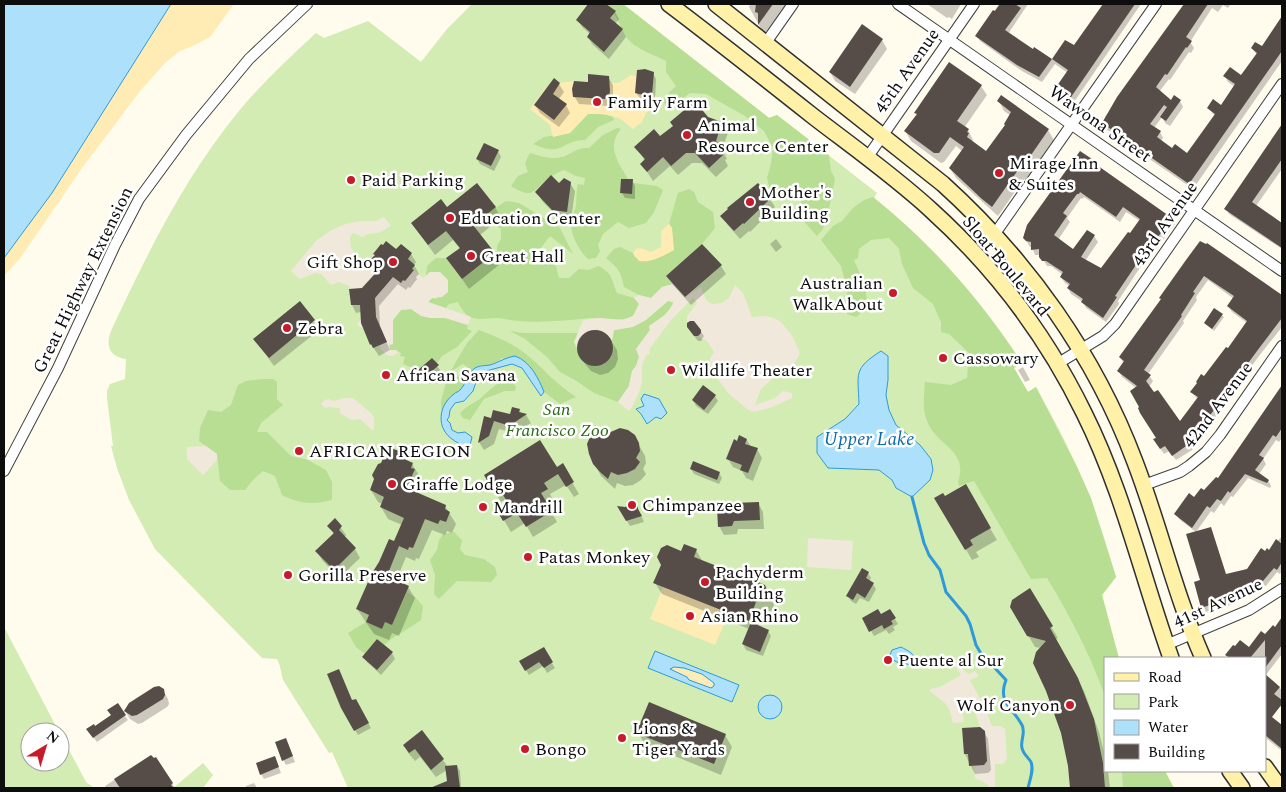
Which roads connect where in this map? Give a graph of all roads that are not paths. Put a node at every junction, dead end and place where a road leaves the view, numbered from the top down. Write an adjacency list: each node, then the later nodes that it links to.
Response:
1 (307, 4): 20 (street, Great Highway Extension)
2 (670, 4): 13 (street, Sloat Boulevard)
3 (716, 4): 9 (street, Sloat Boulevard)
4 (793, 4): 9 (street)
5 (898, 4): 8 (street, Wawona Street)
6 (974, 4): 8 (street, 45th Avenue)
7 (1156, 4): 11 (street)
8 (949, 39): 11 (street, Wawona Street); 12 (street, 45th Avenue)
9 (765, 44): 12 (street, Sloat Boulevard)
10 (1282, 84): 14 (street, 43rd Avenue)
11 (1072, 125): 14 (street, Wawona Street); 15 (street)
12 (882, 136): 13 (street, 45th Avenue); 15 (street, Sloat Boulevard)
13 (867, 158): 19 (street, Sloat Boulevard)
14 (1195, 210): 16 (street, Wawona Street); 18 (street, 43rd Avenue)
15 (994, 235): 18 (street, Sloat Boulevard)
16 (1282, 271)
17 (1282, 346): 21 (street, 42nd Avenue)
18 (1080, 350): 19 (street, 43rd Avenue); 21 (street, Sloat Boulevard)
19 (1057, 364): 24 (street, Sloat Boulevard)
20 (4, 471)
21 (1144, 485): 23 (street, Sloat Boulevard)
22 (1282, 589): 23 (street, 41st Avenue)
23 (1193, 634): 24 (street, 41st Avenue); 25 (street, Sloat Boulevard)
24 (1168, 652)
25 (1203, 657)
26 (1266, 768): 29 (street)
27 (1231, 772): 28 (street)
28 (1242, 788)
29 (1280, 788)

